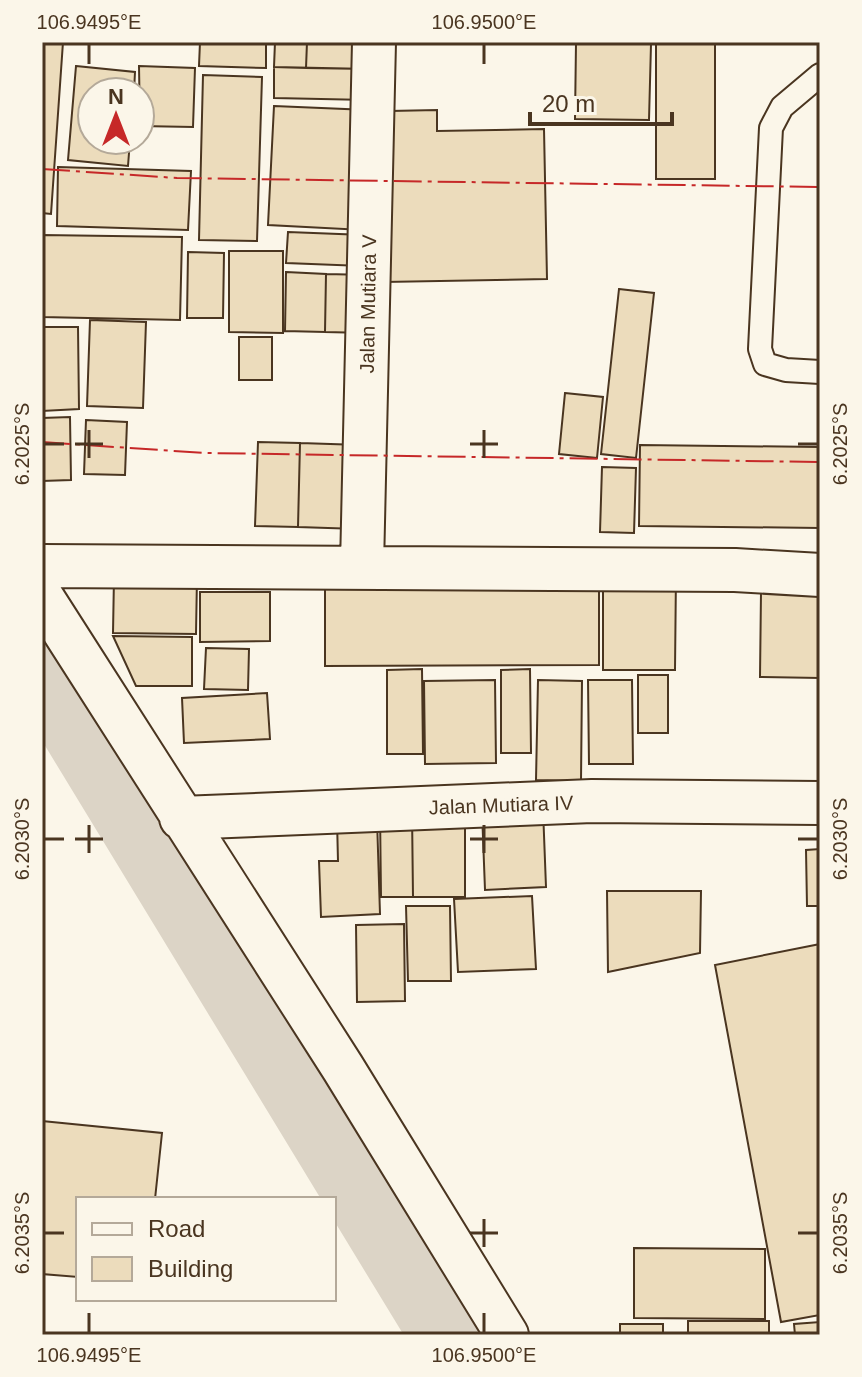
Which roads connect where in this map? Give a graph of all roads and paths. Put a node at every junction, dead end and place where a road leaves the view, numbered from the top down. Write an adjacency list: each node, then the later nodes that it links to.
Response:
1 (374, 42): 5 (street, Jalan Mutiara V)
2 (820, 75): 3 (lane)
3 (820, 372)
4 (42, 566): 5 (street)
5 (362, 566): 6 (street)
6 (820, 575)
7 (42, 597): 9 (street)
8 (820, 803): 9 (street, Jalan Mutiara IV)
9 (181, 818): 10 (street)
10 (507, 1335)

